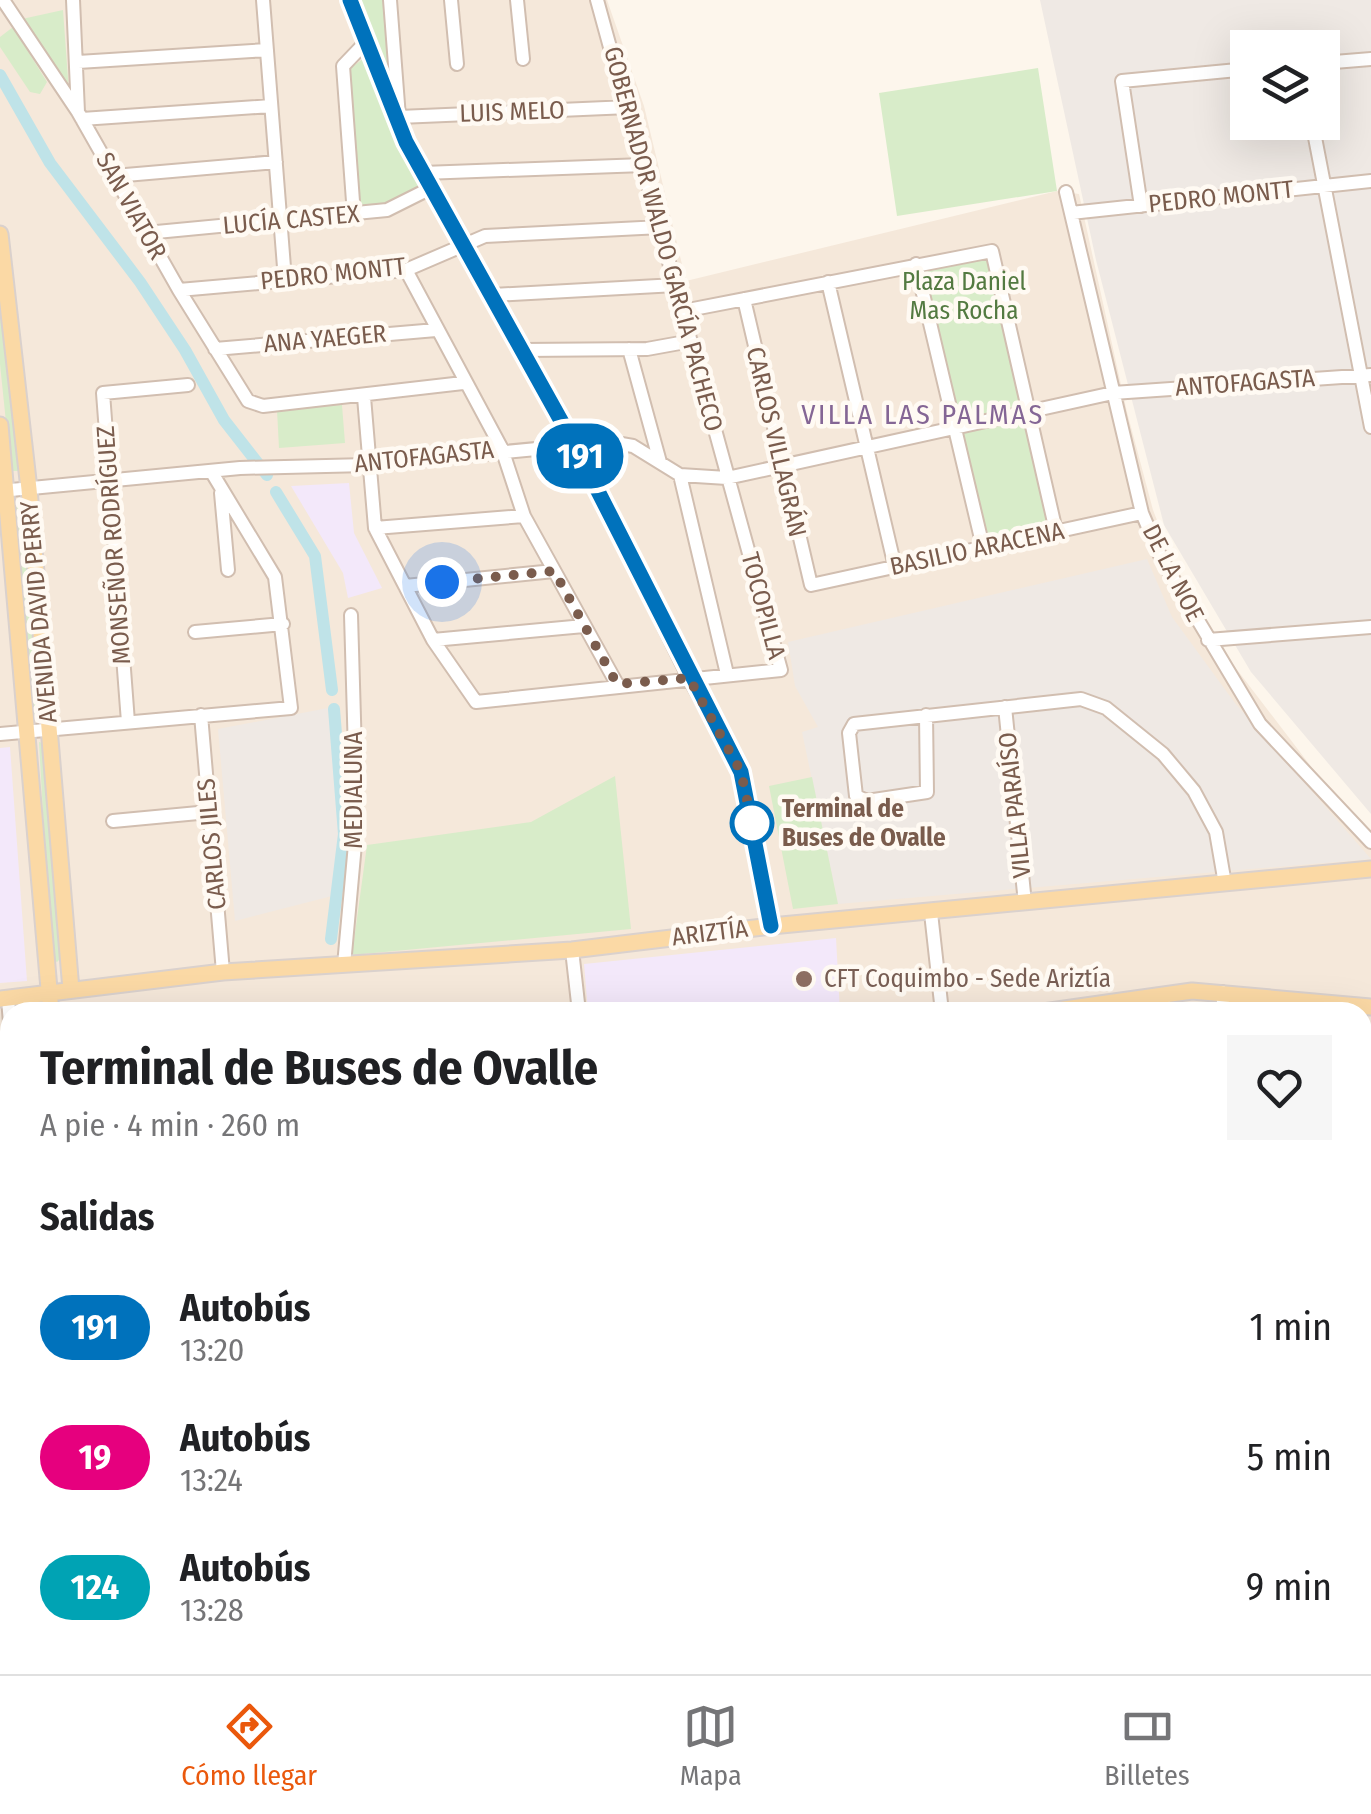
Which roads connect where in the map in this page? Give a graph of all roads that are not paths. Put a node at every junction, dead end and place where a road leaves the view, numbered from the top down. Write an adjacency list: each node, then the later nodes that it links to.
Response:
1 (3, 0): 19 (street, SAN VIATOR)
2 (73, 0): 13 (street)
3 (263, 0): 10 (street)
4 (350, 0): 9 (street)
5 (390, 0): 20 (street)
6 (451, 0): 15 (street)
7 (517, 0): 11 (street)
8 (597, 0): 18 (street, GOBERNADOR WALDO GARCÍA PACHECO)
9 (364, 44): 20 (street); 32 (street)
10 (267, 50): 13 (street); 17 (street)
11 (523, 59)
12 (1371, 59): 14 (street)
13 (78, 62): 19 (street)
14 (1340, 62)
15 (457, 64)
16 (1230, 70): 30 (street)
17 (271, 106): 19 (street); 22 (street)
18 (629, 107): 20 (street, LUIS MELO); 23 (street, GOBERNADOR WALDO GARCÍA PACHECO)
19 (80, 116): 25 (street, SAN VIATOR)
20 (398, 118): 24 (street)
21 (1315, 140): 27 (street)
22 (276, 162): 25 (street); 33 (street)
23 (644, 165): 24 (street); 34 (street, GOBERNADOR WALDO GARCÍA PACHECO)
24 (423, 173): 28 (street)
25 (114, 176): 35 (street, SAN VIATOR)
26 (1371, 181): 27 (street, PEDRO MONTT)
27 (1324, 186): 30 (street, PEDRO MONTT); 53 (street)
28 (430, 188): 32 (street, LUCÍA CASTEX); 37 (street)
29 (1066, 192): 31 (street, DE LA NOE)
30 (1140, 206): 31 (street, PEDRO MONTT)
31 (1071, 213): 56 (street, DE LA NOE)
32 (354, 215): 33 (street, LUCÍA CASTEX)
33 (280, 220): 35 (street, LUCÍA CASTEX); 40 (street)
34 (661, 227): 37 (street, PEDRO MONTT); 42 (street, GOBERNADOR WALDO GARCÍA PACHECO)
35 (146, 232): 43 (street, SAN VIATOR)
36 (0, 234): 44 (main road, AVENIDA DAVID PERRY)
37 (463, 246): 39 (street, PEDRO MONTT); 45 (street)
38 (916, 264): 41 (street); 58 (street); 59 (street)
39 (406, 270): 40 (street, PEDRO MONTT); 48 (street)
40 (285, 280): 43 (street, PEDRO MONTT)
41 (828, 282): 46 (street); 63 (street)
42 (676, 285): 45 (street); 47 (street, GOBERNADOR WALDO GARCÍA PACHECO)
43 (178, 290): 50 (street, SAN VIATOR)
44 (4, 292): 73 (main road, AVENIDA DAVID PERRY)
45 (493, 295): 52 (street)
46 (744, 298): 47 (street); 66 (street, CARLOS VILLAGRÁN)
47 (683, 311): 49 (street, GOBERNADOR WALDO GARCÍA PACHECO)
48 (436, 330): 50 (street, ANA YAEGER); 54 (street)
49 (691, 341): 51 (street); 70 (street, GOBERNADOR WALDO GARCÍA PACHECO)
50 (215, 349): 57 (street, SAN VIATOR)
51 (629, 349): 52 (street); 65 (street)
52 (522, 350): 62 (street)
53 (1366, 375): 56 (street, ANTOFAGASTA); 61 (street)
54 (464, 384): 57 (street); 64 (street)
55 (188, 385): 71 (street, MONSEÑOR RODRÍGUEZ)
56 (1113, 393): 58 (street, ANTOFAGASTA); 75 (street, DE LA NOE)
57 (364, 397): 67 (street)
58 (1027, 410): 59 (street, ANTOFAGASTA); 78 (street)
59 (954, 425): 63 (street, ANTOFAGASTA); 79 (street)
60 (0, 426): 74 (main road, AVENIDA DAVID PERRY)
61 (1371, 428)
62 (574, 444): 64 (street, ANTOFAGASTA); 65 (street, ANTOFAGASTA); 93 (street)
63 (866, 445): 66 (street, ANTOFAGASTA); 80 (street)
64 (502, 449): 67 (street, ANTOFAGASTA); 76 (street)
65 (660, 462): 69 (street, ANTOFAGASTA)
66 (780, 464): 70 (street, ANTOFAGASTA); 83 (street, CARLOS VILLAGRÁN)
67 (367, 465): 68 (street, ANTOFAGASTA); 77 (street)
68 (211, 471): 71 (street, ANTOFAGASTA); 72 (street)
69 (680, 475): 70 (street, ANTOFAGASTA); 92 (street)
70 (728, 478): 92 (street, TOCOPILLA)
71 (109, 480): 73 (street, ANTOFAGASTA); 98 (street, MONSEÑOR RODRÍGUEZ)
72 (220, 486): 81 (street); 86 (street)
73 (29, 489): 74 (street, ANTOFAGASTA); 99 (main road, AVENIDA DAVID PERRY)
74 (3, 491): 100 (main road, AVENIDA DAVID PERRY)
75 (1142, 513): 78 (street, BASILIO ARACENA); 91 (street, DE LA NOE)
76 (524, 516): 77 (street); 82 (street)
77 (374, 528): 84 (street)
78 (1056, 532): 79 (street, BASILIO ARACENA)
79 (983, 547): 80 (street, BASILIO ARACENA)
80 (895, 567): 83 (street, BASILIO ARACENA)
81 (228, 570)
82 (554, 571): 84 (street); 87 (street)
83 (811, 585)
84 (405, 586): 90 (street)
85 (350, 615): 111 (street, MEDIALUNA)
86 (283, 624): 89 (street); 96 (street)
87 (584, 626): 90 (street); 94 (street)
88 (1371, 627): 91 (street)
89 (194, 632)
90 (434, 640): 94 (street, TOCOPILLA)
91 (1208, 640): 104 (street, DE LA NOE)
92 (726, 674): 93 (street, TOCOPILLA)
93 (689, 678): 94 (street, TOCOPILLA); 109 (street)
94 (617, 684)
95 (1004, 707): 97 (street, VILLA PARAÍSO); 106 (street, VILLA PARAÍSO); 107 (street, VILLA PARAÍSO)
96 (201, 715): 98 (street); 102 (street, CARLOS JILES)
97 (926, 715): 97 (street, VILLA PARAÍSO)
98 (128, 722): 99 (street)
99 (49, 729): 100 (street); 113 (main road, AVENIDA DAVID PERRY)
100 (29, 731): 101 (street); 115 (main road, AVENIDA DAVID PERRY)
101 (0, 734)
102 (209, 812): 103 (street); 112 (street, CARLOS JILES)
103 (113, 821)
104 (1371, 842)
105 (1371, 869): 106 (main road, ARIZTÍA)
106 (1225, 884): 107 (main road, ARIZTÍA)
107 (1026, 903): 108 (main road, ARIZTÍA)
108 (931, 913): 109 (main road, ARIZTÍA); 120 (street)
109 (771, 926): 110 (main road, ARIZTÍA)
110 (572, 950): 111 (main road, ARIZTÍA); 119 (street)
111 (344, 965): 112 (main road, ARIZTÍA)
112 (222, 972): 113 (main road, ARIZTÍA)
113 (72, 990): 115 (main road, ARIZTÍA)
114 (1222, 992): 116 (main road); 123 (street); 124 (main road)
115 (49, 994): 117 (main road, ARIZTÍA); 118 (main road, AVENIDA DAVID PERRY)
116 (1162, 994): 121 (main road); 122 (street)
117 (4, 999)
118 (49, 1002)
119 (577, 1002)
120 (941, 1002)
121 (1128, 1002)
122 (1163, 1002)
123 (1223, 1002)
124 (1274, 1002)

